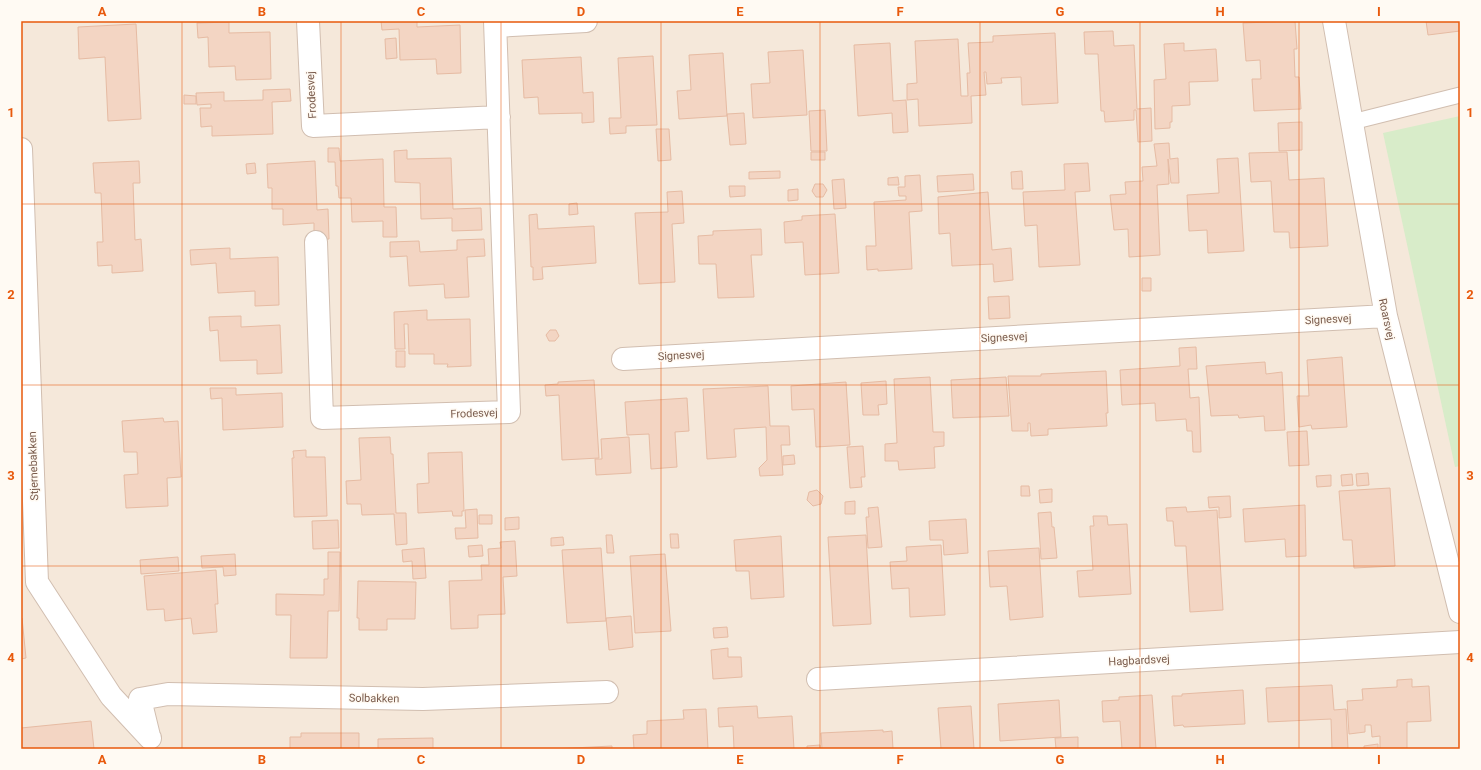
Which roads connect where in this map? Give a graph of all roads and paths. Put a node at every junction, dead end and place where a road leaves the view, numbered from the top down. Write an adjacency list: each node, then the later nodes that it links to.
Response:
1 (308, 21): 6 (street, Frodesvej)
2 (586, 21): 4 (street)
3 (1334, 21): 7 (street, Roarsvej)
4 (496, 24): 6 (street, Frodesvej)
5 (1460, 95): 7 (lane)
6 (499, 117): 9 (street, Frodesvej)
7 (1352, 122): 11 (street, Roarsvej)
8 (21, 149): 10 (street, Stjernebakken)
9 (316, 242)
10 (24, 302): 13 (street, Stjernebakken)
11 (1386, 316): 12 (street, Signesvej); 14 (street, Roarsvej)
12 (622, 359)
13 (29, 583): 19 (street, Stjernebakken)
14 (1460, 612)
15 (1460, 642): 16 (street, Hagbardsvej)
16 (818, 679)
17 (607, 692): 18 (street, Solbakken)
18 (140, 699): 19 (street, Stjernebakken)
19 (151, 744)

